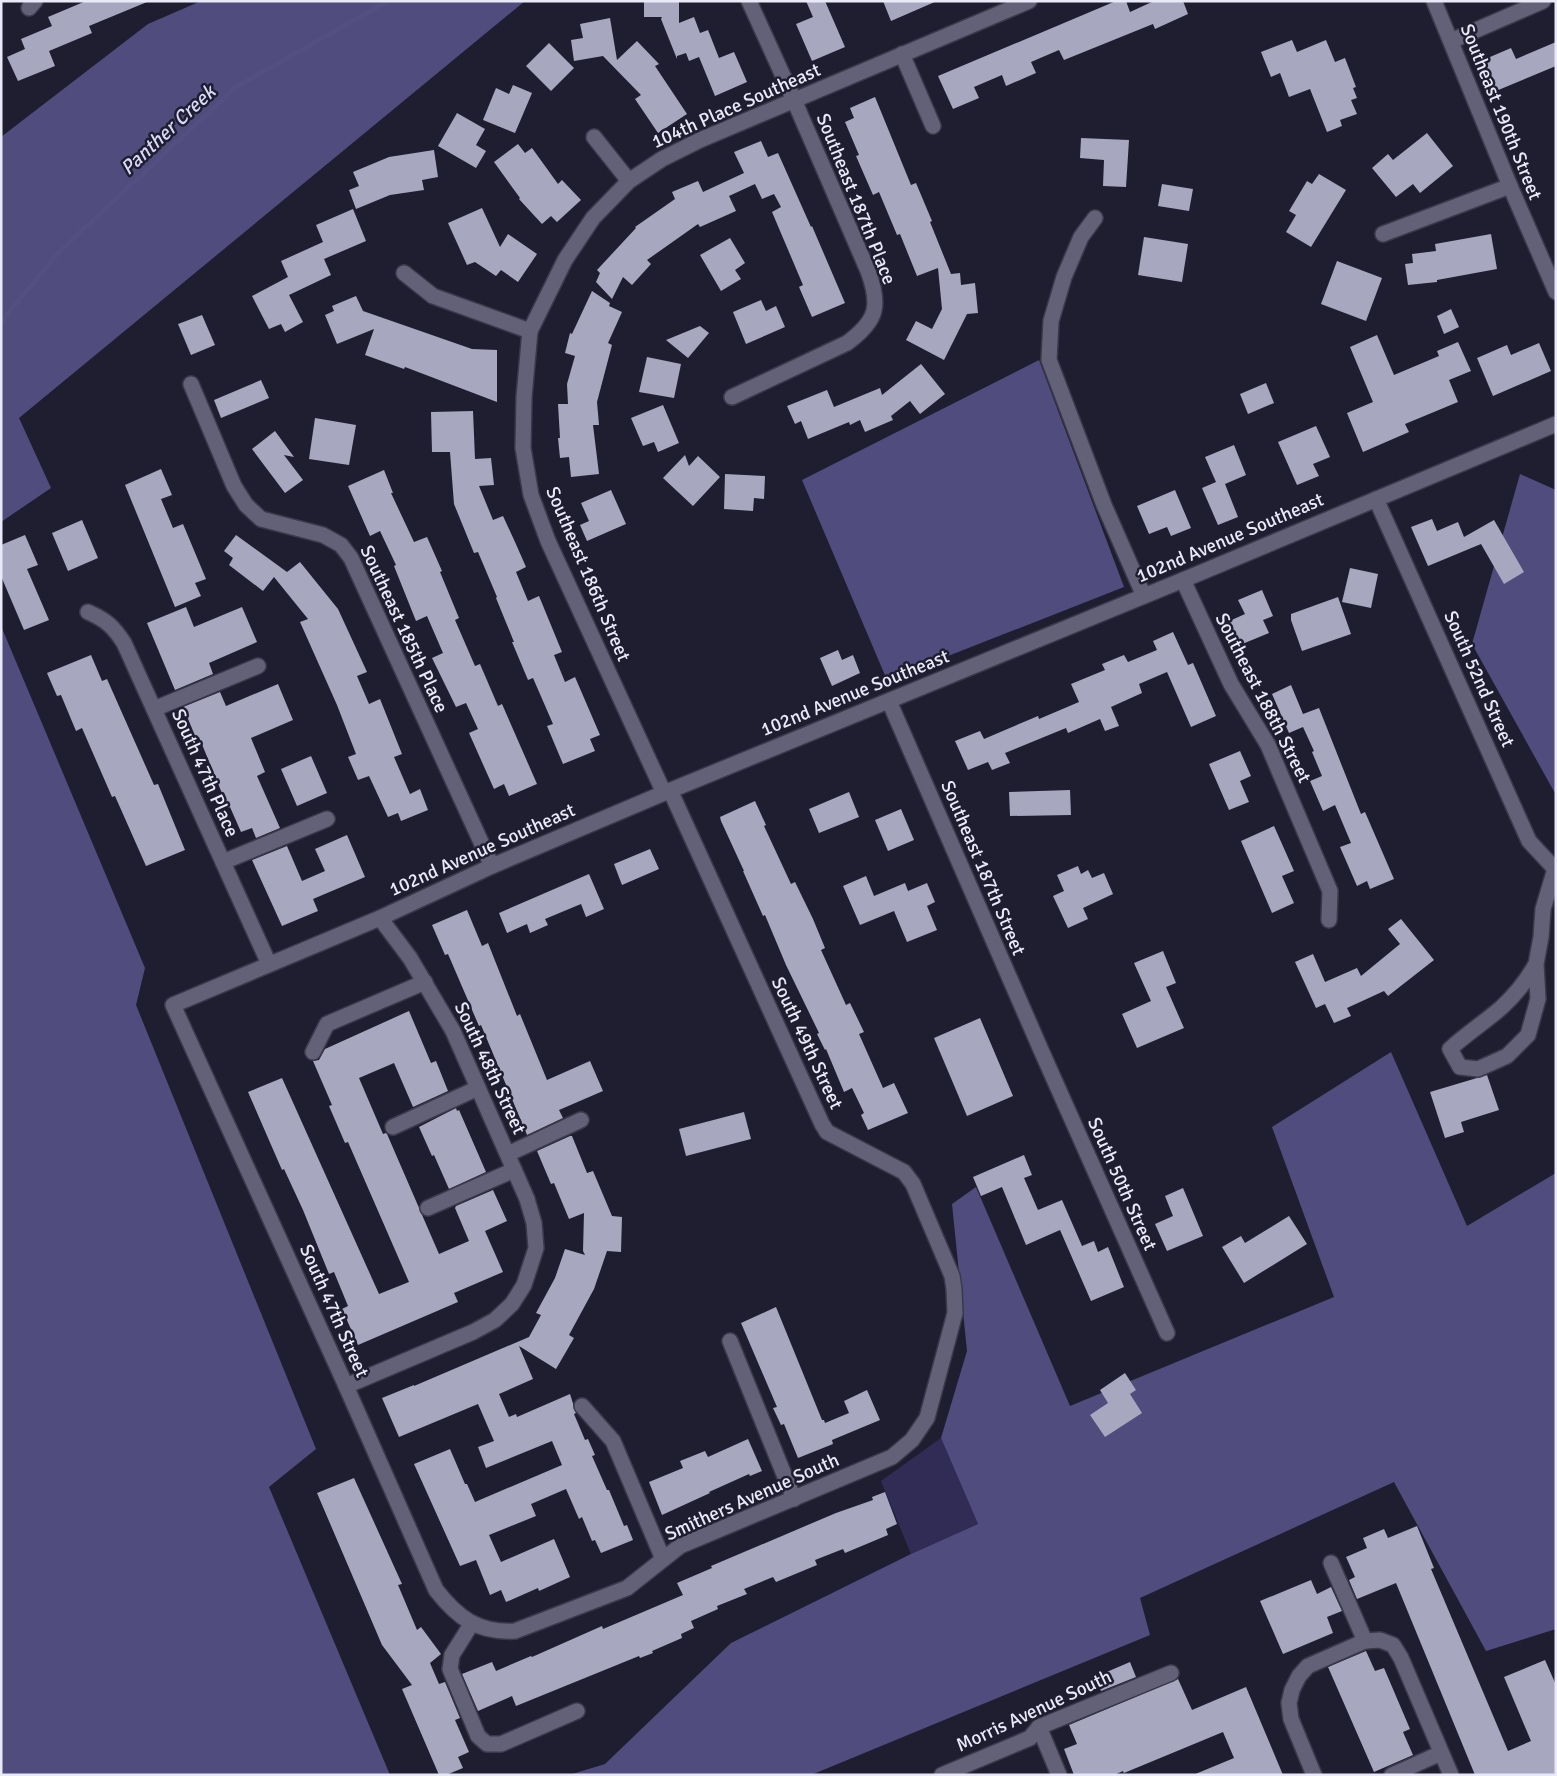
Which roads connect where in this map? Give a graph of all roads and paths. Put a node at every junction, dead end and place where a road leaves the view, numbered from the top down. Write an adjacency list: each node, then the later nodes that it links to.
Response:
1 (749, 1): 7 (street, Southeast 187th Place)
2 (1029, 1): 6 (street, 104th Place Southeast)
3 (1434, 1): 5 (street, Southeast 190th Street)
4 (1543, 1): 5 (street)
5 (1451, 41): 11 (street, Southeast 190th Street)
6 (902, 54): 7 (street, 104th Place Southeast); 8 (street)
7 (794, 100): 10 (street, 104th Place Southeast); 18 (street, Southeast 187th Place)
8 (933, 126)
9 (594, 137): 10 (street)
10 (629, 181): 16 (street, 104th Place Southeast)
11 (1510, 186): 13 (street); 15 (street, Southeast 190th Street)
12 (1095, 218): 22 (street)
13 (1383, 234)
14 (404, 273): 16 (street)
15 (1556, 292)
16 (530, 331): 27 (street, Southeast 186th Street)
17 (191, 384): 30 (street, Southeast 185th Place)
18 (732, 397)
19 (1556, 424): 20 (street, 102nd Avenue Southeast)
20 (1376, 499): 21 (street, 102nd Avenue Southeast); 31 (street, South 52nd Street)
21 (1184, 580): 22 (street, 102nd Avenue Southeast); 33 (street, Southeast 188th Street)
22 (1144, 596): 25 (street, 102nd Avenue Southeast)
23 (88, 612): 26 (street, South 47th Place)
24 (258, 666): 26 (street)
25 (889, 700): 27 (street, 102nd Avenue Southeast); 38 (street, Southeast 187th Street)
26 (154, 709): 29 (street, South 47th Place)
27 (667, 791): 30 (street, 102nd Avenue Southeast); 50 (street, South 49th Street)
28 (327, 819): 29 (street)
29 (223, 862): 34 (street, South 47th Place)
30 (492, 866): 32 (street, 102nd Avenue Southeast)
31 (1555, 869): 35 (street)
32 (380, 918): 34 (street, 102nd Avenue Southeast); 36 (street, South 48th Street)
33 (1329, 920)
34 (269, 964): 37 (street, 102nd Avenue Southeast)
35 (1536, 964): 35 (street)
36 (425, 982): 39 (street); 40 (street, South 48th Street)
37 (173, 1005): 48 (street, South 47th Street)
38 (1041, 1050): 46 (street, South 50th Street)
39 (312, 1052)
40 (478, 1088): 42 (street); 43 (street, South 48th Street)
41 (581, 1120): 43 (street)
42 (393, 1127)
43 (508, 1154): 44 (street, South 48th Street)
44 (514, 1170): 45 (street); 48 (street, South 48th Street)
45 (428, 1208)
46 (1167, 1333)
47 (730, 1341): 51 (street)
48 (346, 1386): 54 (street, South 47th Street)
49 (582, 1406): 52 (street)
50 (927, 1418): 51 (street, Smithers Avenue South)
51 (794, 1499): 52 (street, Smithers Avenue South)
52 (663, 1559): 54 (street, Smithers Avenue South)
53 (1331, 1562): 55 (street)
54 (472, 1623): 57 (street)
55 (1373, 1640): 59 (street); 62 (street)
56 (1170, 1673): 58 (street, Morris Avenue South)
57 (577, 1711)
58 (1039, 1727): 60 (street, Morris Avenue South); 61 (street)
59 (1441, 1753): 63 (street); 64 (street)
60 (942, 1775)
61 (1059, 1775)
62 (1314, 1775)
63 (1392, 1775)
64 (1451, 1775)

